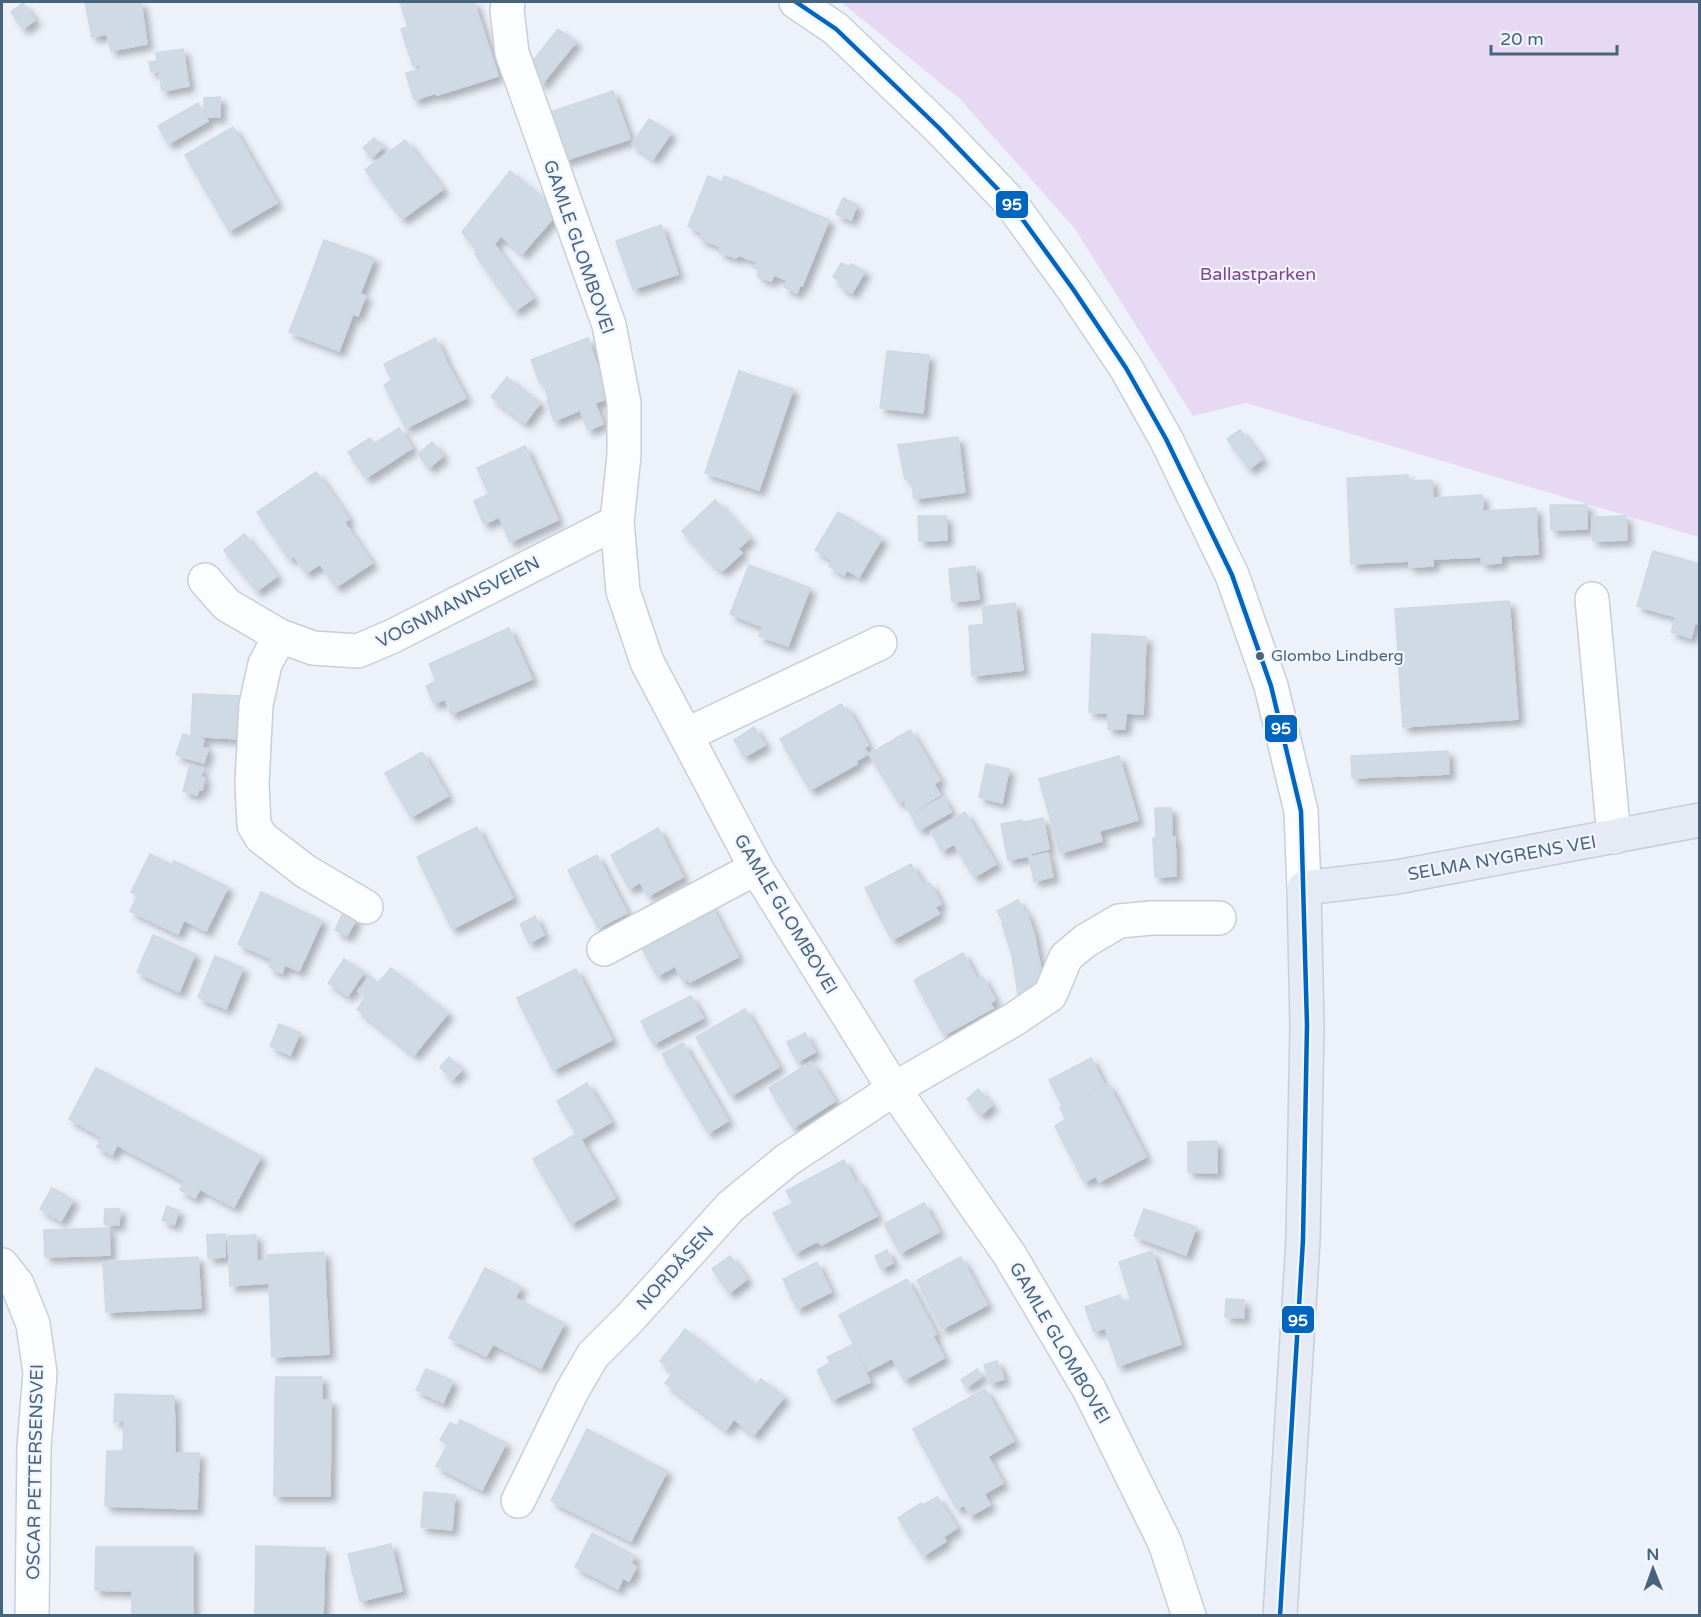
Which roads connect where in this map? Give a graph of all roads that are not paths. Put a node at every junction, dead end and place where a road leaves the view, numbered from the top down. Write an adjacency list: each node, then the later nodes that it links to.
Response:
1 (508, 2): 3 (street, GAMLE GLOMBOVEI)
2 (796, 2): 12 (street)
3 (617, 522): 6 (street, VOGNMANNSVEIEN); 8 (street, GAMLE GLOMBOVEI)
4 (205, 580): 6 (street, VOGNMANNSVEIEN)
5 (1592, 599): 10 (street)
6 (280, 636): 13 (street)
7 (880, 643): 8 (street)
8 (686, 735): 11 (street, GAMLE GLOMBOVEI)
9 (1700, 820): 10 (main road, SELMA NYGRENS VEI)
10 (1614, 837): 12 (main road, SELMA NYGRENS VEI)
11 (756, 868): 15 (street); 16 (street, GAMLE GLOMBOVEI)
12 (1304, 888): 21 (main road)
13 (366, 907)
14 (1219, 918): 16 (street)
15 (604, 949)
16 (894, 1089): 18 (street, NORDÅSEN); 20 (street, GAMLE GLOMBOVEI)
17 (2, 1265): 19 (street, OSCAR PETTERSENSVEI)
18 (518, 1501)
19 (32, 1616)
20 (1189, 1616)
21 (1280, 1616)

